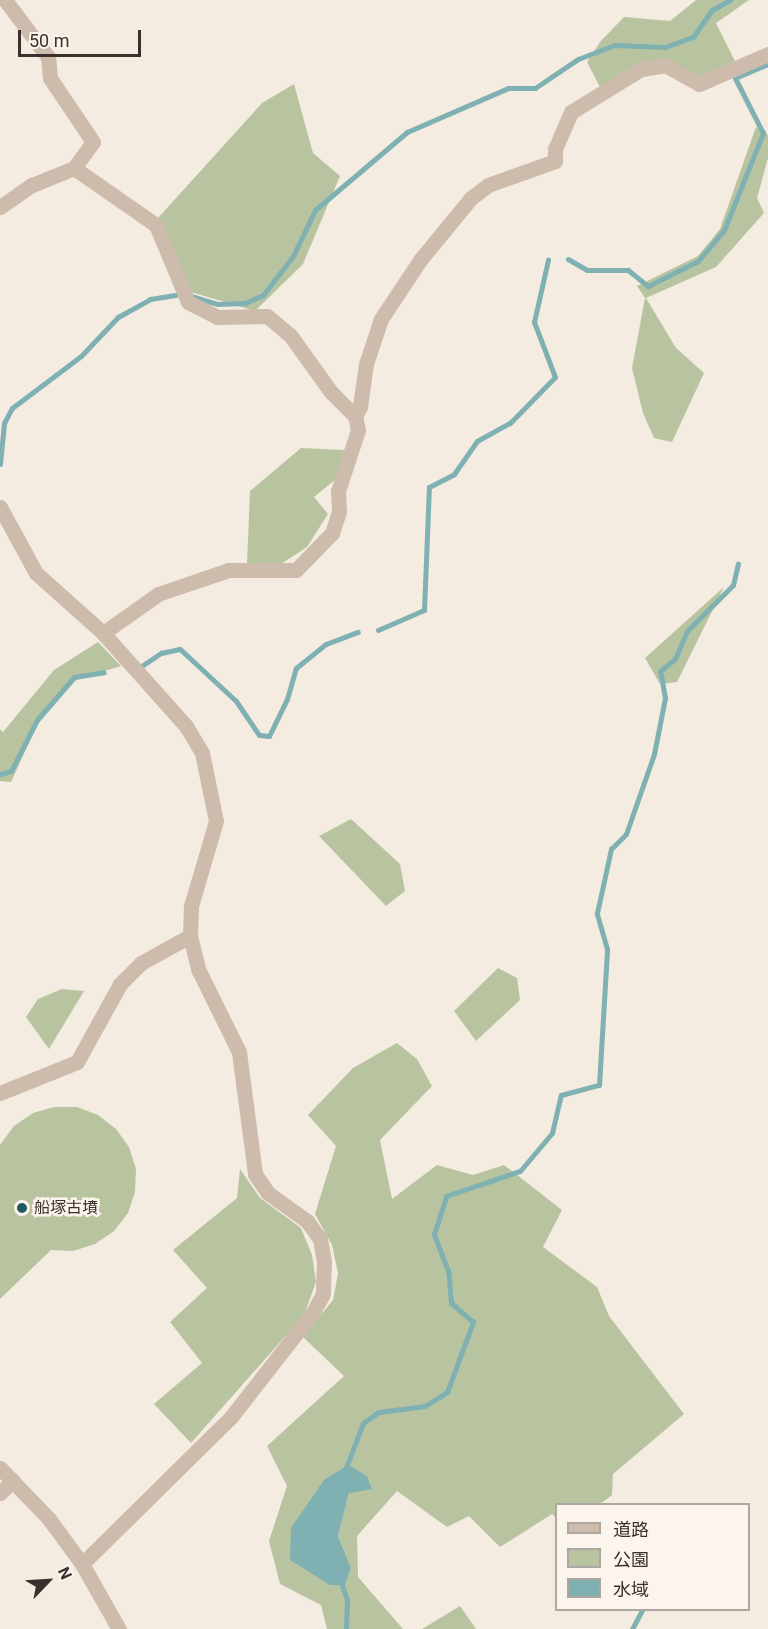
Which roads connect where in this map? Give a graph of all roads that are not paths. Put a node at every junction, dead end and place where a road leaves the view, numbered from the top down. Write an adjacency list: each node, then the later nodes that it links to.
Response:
1 (5, 0): 3 (street)
2 (768, 54): 5 (street)
3 (74, 168): 4 (street); 5 (street)
4 (0, 207)
5 (355, 416): 7 (street)
6 (0, 507): 7 (street)
7 (103, 633): 8 (street)
8 (190, 936): 9 (street); 13 (street)
9 (0, 1093)
10 (0, 1468): 11 (street)
11 (13, 1480): 12 (street); 13 (street)
12 (0, 1494)
13 (82, 1564): 14 (street)
14 (119, 1629)

